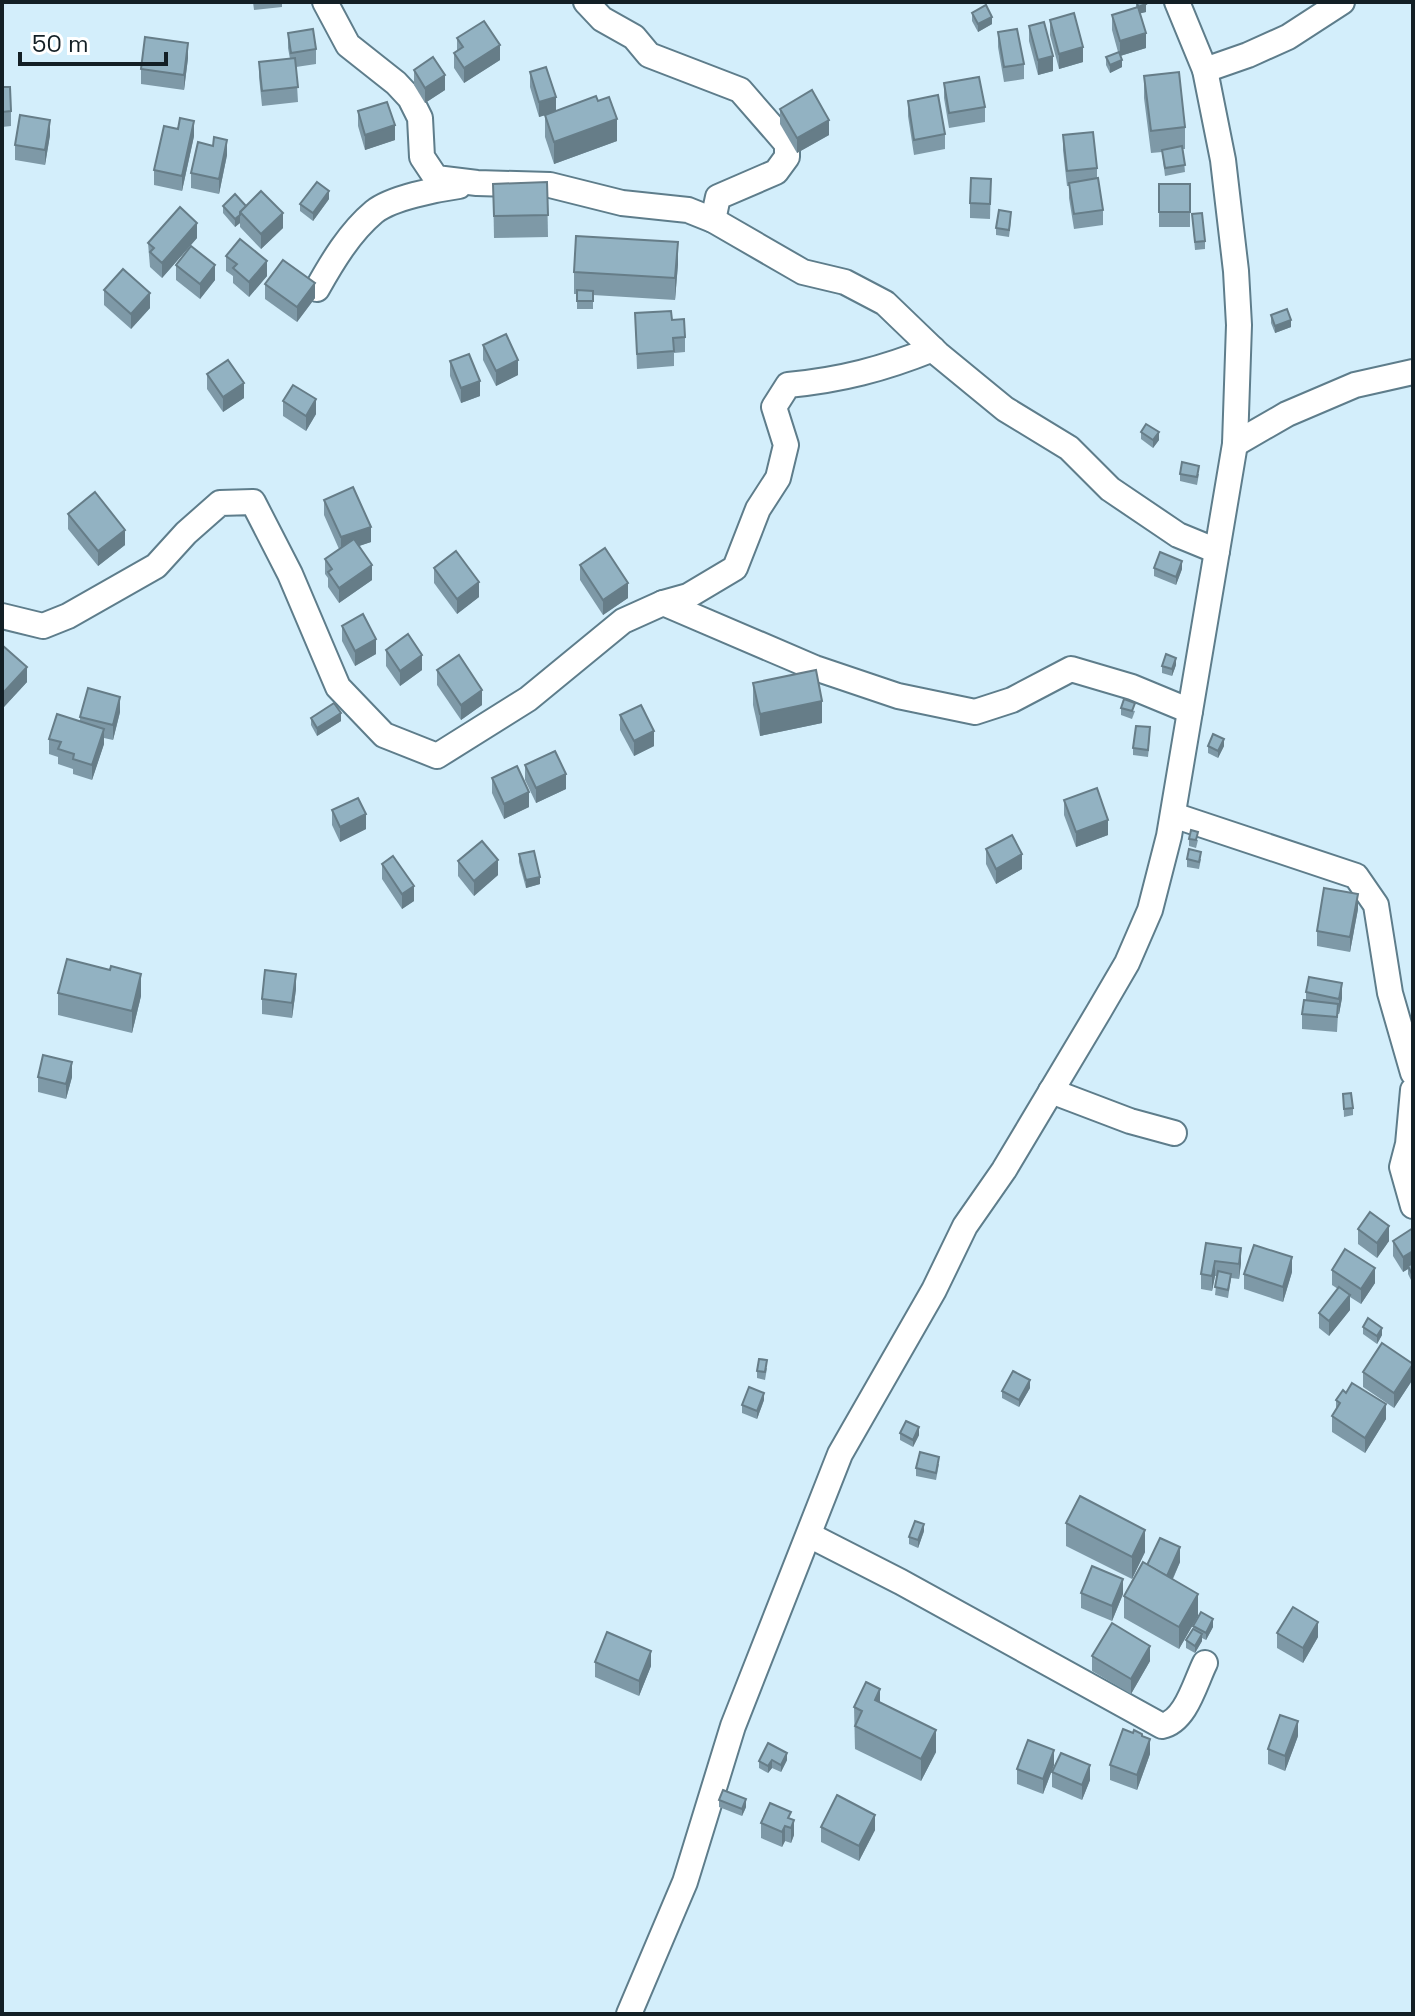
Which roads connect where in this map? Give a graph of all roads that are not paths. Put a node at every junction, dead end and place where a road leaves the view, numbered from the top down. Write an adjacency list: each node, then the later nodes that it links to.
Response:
1 (325, 2): 6 (street)
2 (586, 2): 7 (street)
3 (1177, 2): 5 (street)
4 (1342, 2): 5 (street)
5 (1205, 70): 11 (street)
6 (477, 183): 7 (street); 8 (street)
7 (713, 220): 9 (street)
8 (317, 289)
9 (933, 349): 12 (street); 13 (street)
10 (1413, 372): 11 (street)
11 (1235, 444): 12 (street)
12 (1217, 551): 15 (street)
13 (663, 603): 14 (street); 15 (street)
14 (2, 616)
15 (1190, 711): 16 (street)
16 (1173, 815): 17 (street); 19 (street)
17 (1413, 1073)
18 (1413, 1090): 21 (street)
19 (1051, 1091): 20 (street); 22 (street)
20 (1174, 1133)
21 (1413, 1206)
22 (809, 1535): 23 (street); 24 (street)
23 (1205, 1663)
24 (629, 2014)

